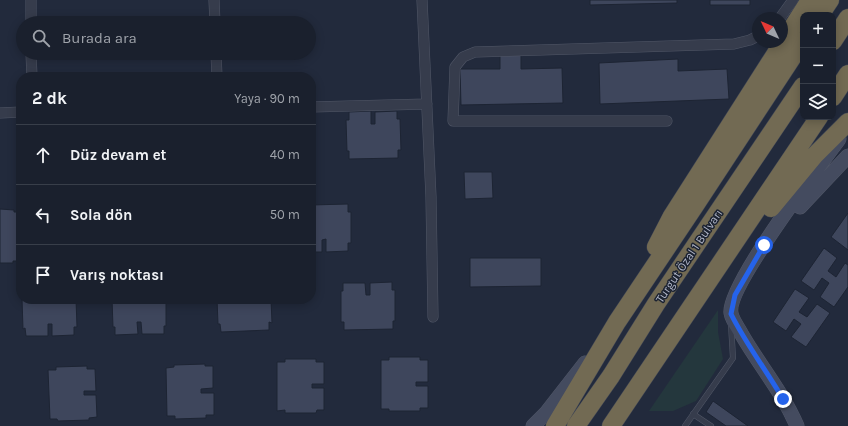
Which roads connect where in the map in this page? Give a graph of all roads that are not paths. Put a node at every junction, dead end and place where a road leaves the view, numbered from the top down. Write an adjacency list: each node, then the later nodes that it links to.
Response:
1 (31, 0): 9 (street)
2 (214, 0): 10 (street)
3 (422, 0): 22 (street)
4 (793, 0): 7 (street)
5 (810, 0): 35 (highway, Turgut Özal 1 Bulvarı)
6 (830, 0): 8 (highway)
7 (784, 12)
8 (822, 12)
9 (31, 16)
10 (215, 16)
11 (848, 18): 12 (highway)
12 (836, 36)
13 (752, 39): 27 (street)
14 (800, 46): 35 (highway, Turgut Özal 1 Bulvarı)
15 (31, 60): 17 (street)
16 (217, 60): 18 (street)
17 (32, 72)
18 (218, 72)
19 (848, 74): 21 (highway)
20 (800, 90): 40 (highway, Turgut Özal 1 Bulvarı)
21 (836, 92)
22 (427, 104): 23 (street); 34 (street)
23 (316, 107)
24 (16, 112): 25 (street)
25 (0, 113)
26 (817, 120): 32 (highway)
27 (667, 122)
28 (848, 122): 32 (highway)
29 (848, 128): 31 (main road)
30 (848, 156): 31 (main road)
31 (764, 245): 33 (main road)
32 (694, 303): 37 (highway)
33 (731, 314): 36 (lane); 43 (main road)
34 (434, 317)
35 (617, 322): 38 (main road); 39 (highway, Turgut Özal 1 Bulvarı)
36 (693, 414): 41 (lane); 42 (lane)
37 (613, 423)
38 (533, 426)
39 (555, 426)
40 (576, 426)
41 (685, 426)
42 (711, 426)
43 (797, 426)

